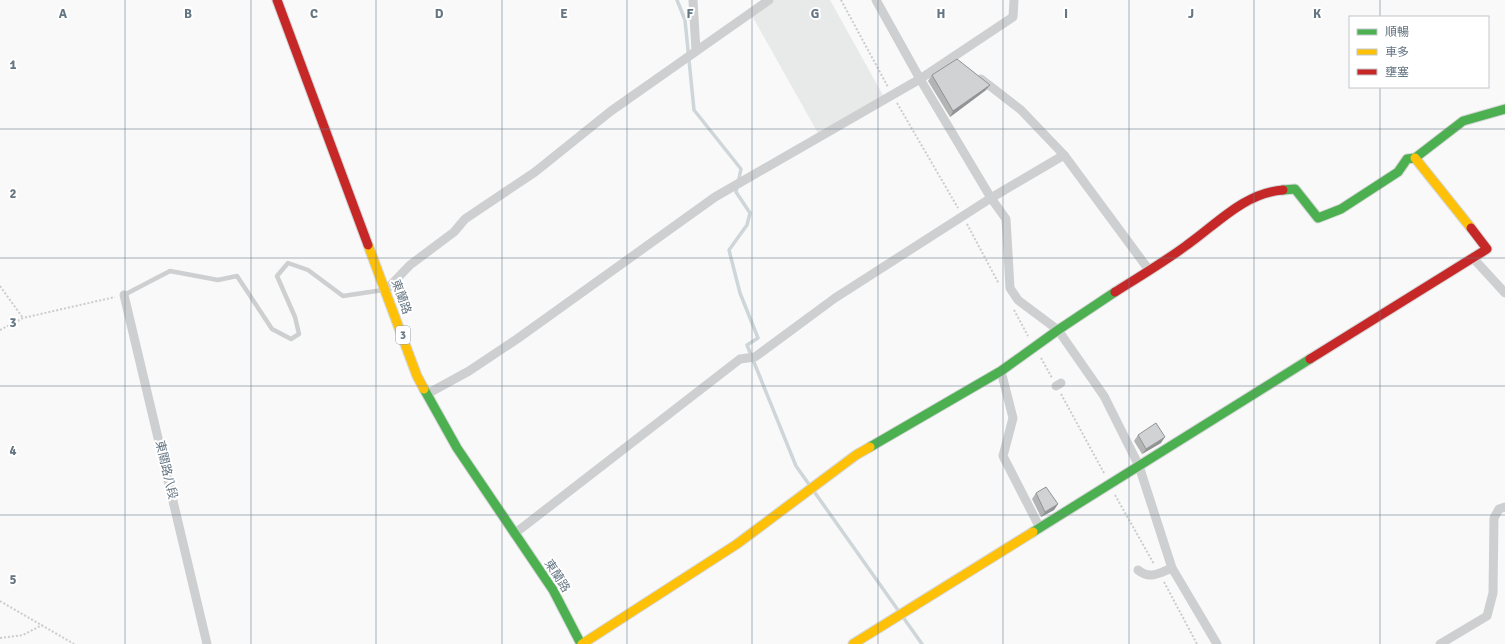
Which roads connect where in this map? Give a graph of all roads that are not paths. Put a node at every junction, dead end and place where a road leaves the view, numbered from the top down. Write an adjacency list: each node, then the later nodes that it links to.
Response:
1 (277, 0): 15 (street, 東蘭路 / 3)
2 (693, 0): 6 (street)
3 (769, 0): 6 (street)
4 (876, 0): 8 (street)
5 (1014, 0): 8 (street)
6 (696, 51): 15 (street)
7 (971, 71): 10 (street)
8 (920, 79): 12 (street); 20 (street)
9 (1505, 109): 11 (street)
10 (1064, 155): 12 (street); 14 (street)
11 (1415, 158): 13 (street); 14 (street)
12 (991, 198): 18 (street); 24 (street)
13 (1473, 258): 16 (street); 21 (street)
14 (1149, 270): 18 (street)
15 (386, 290): 17 (lane); 20 (street, 東蘭路 / 3)
16 (1505, 293)
17 (124, 295): 27 (street, 東關路八段)
18 (1058, 330): 19 (street); 21 (street)
19 (1001, 371): 23 (street); 28 (street)
20 (427, 394): 24 (street, 東蘭路 / 3)
21 (1139, 466): 23 (street); 25 (street)
22 (1505, 507): 31 (street)
23 (1040, 528): 29 (street)
24 (514, 534): 28 (street, 東蘭路 / 3)
25 (1172, 568): 26 (street); 30 (street)
26 (1138, 570)
27 (207, 644)
28 (581, 644)
29 (853, 644)
30 (1217, 644)
31 (1440, 644)

